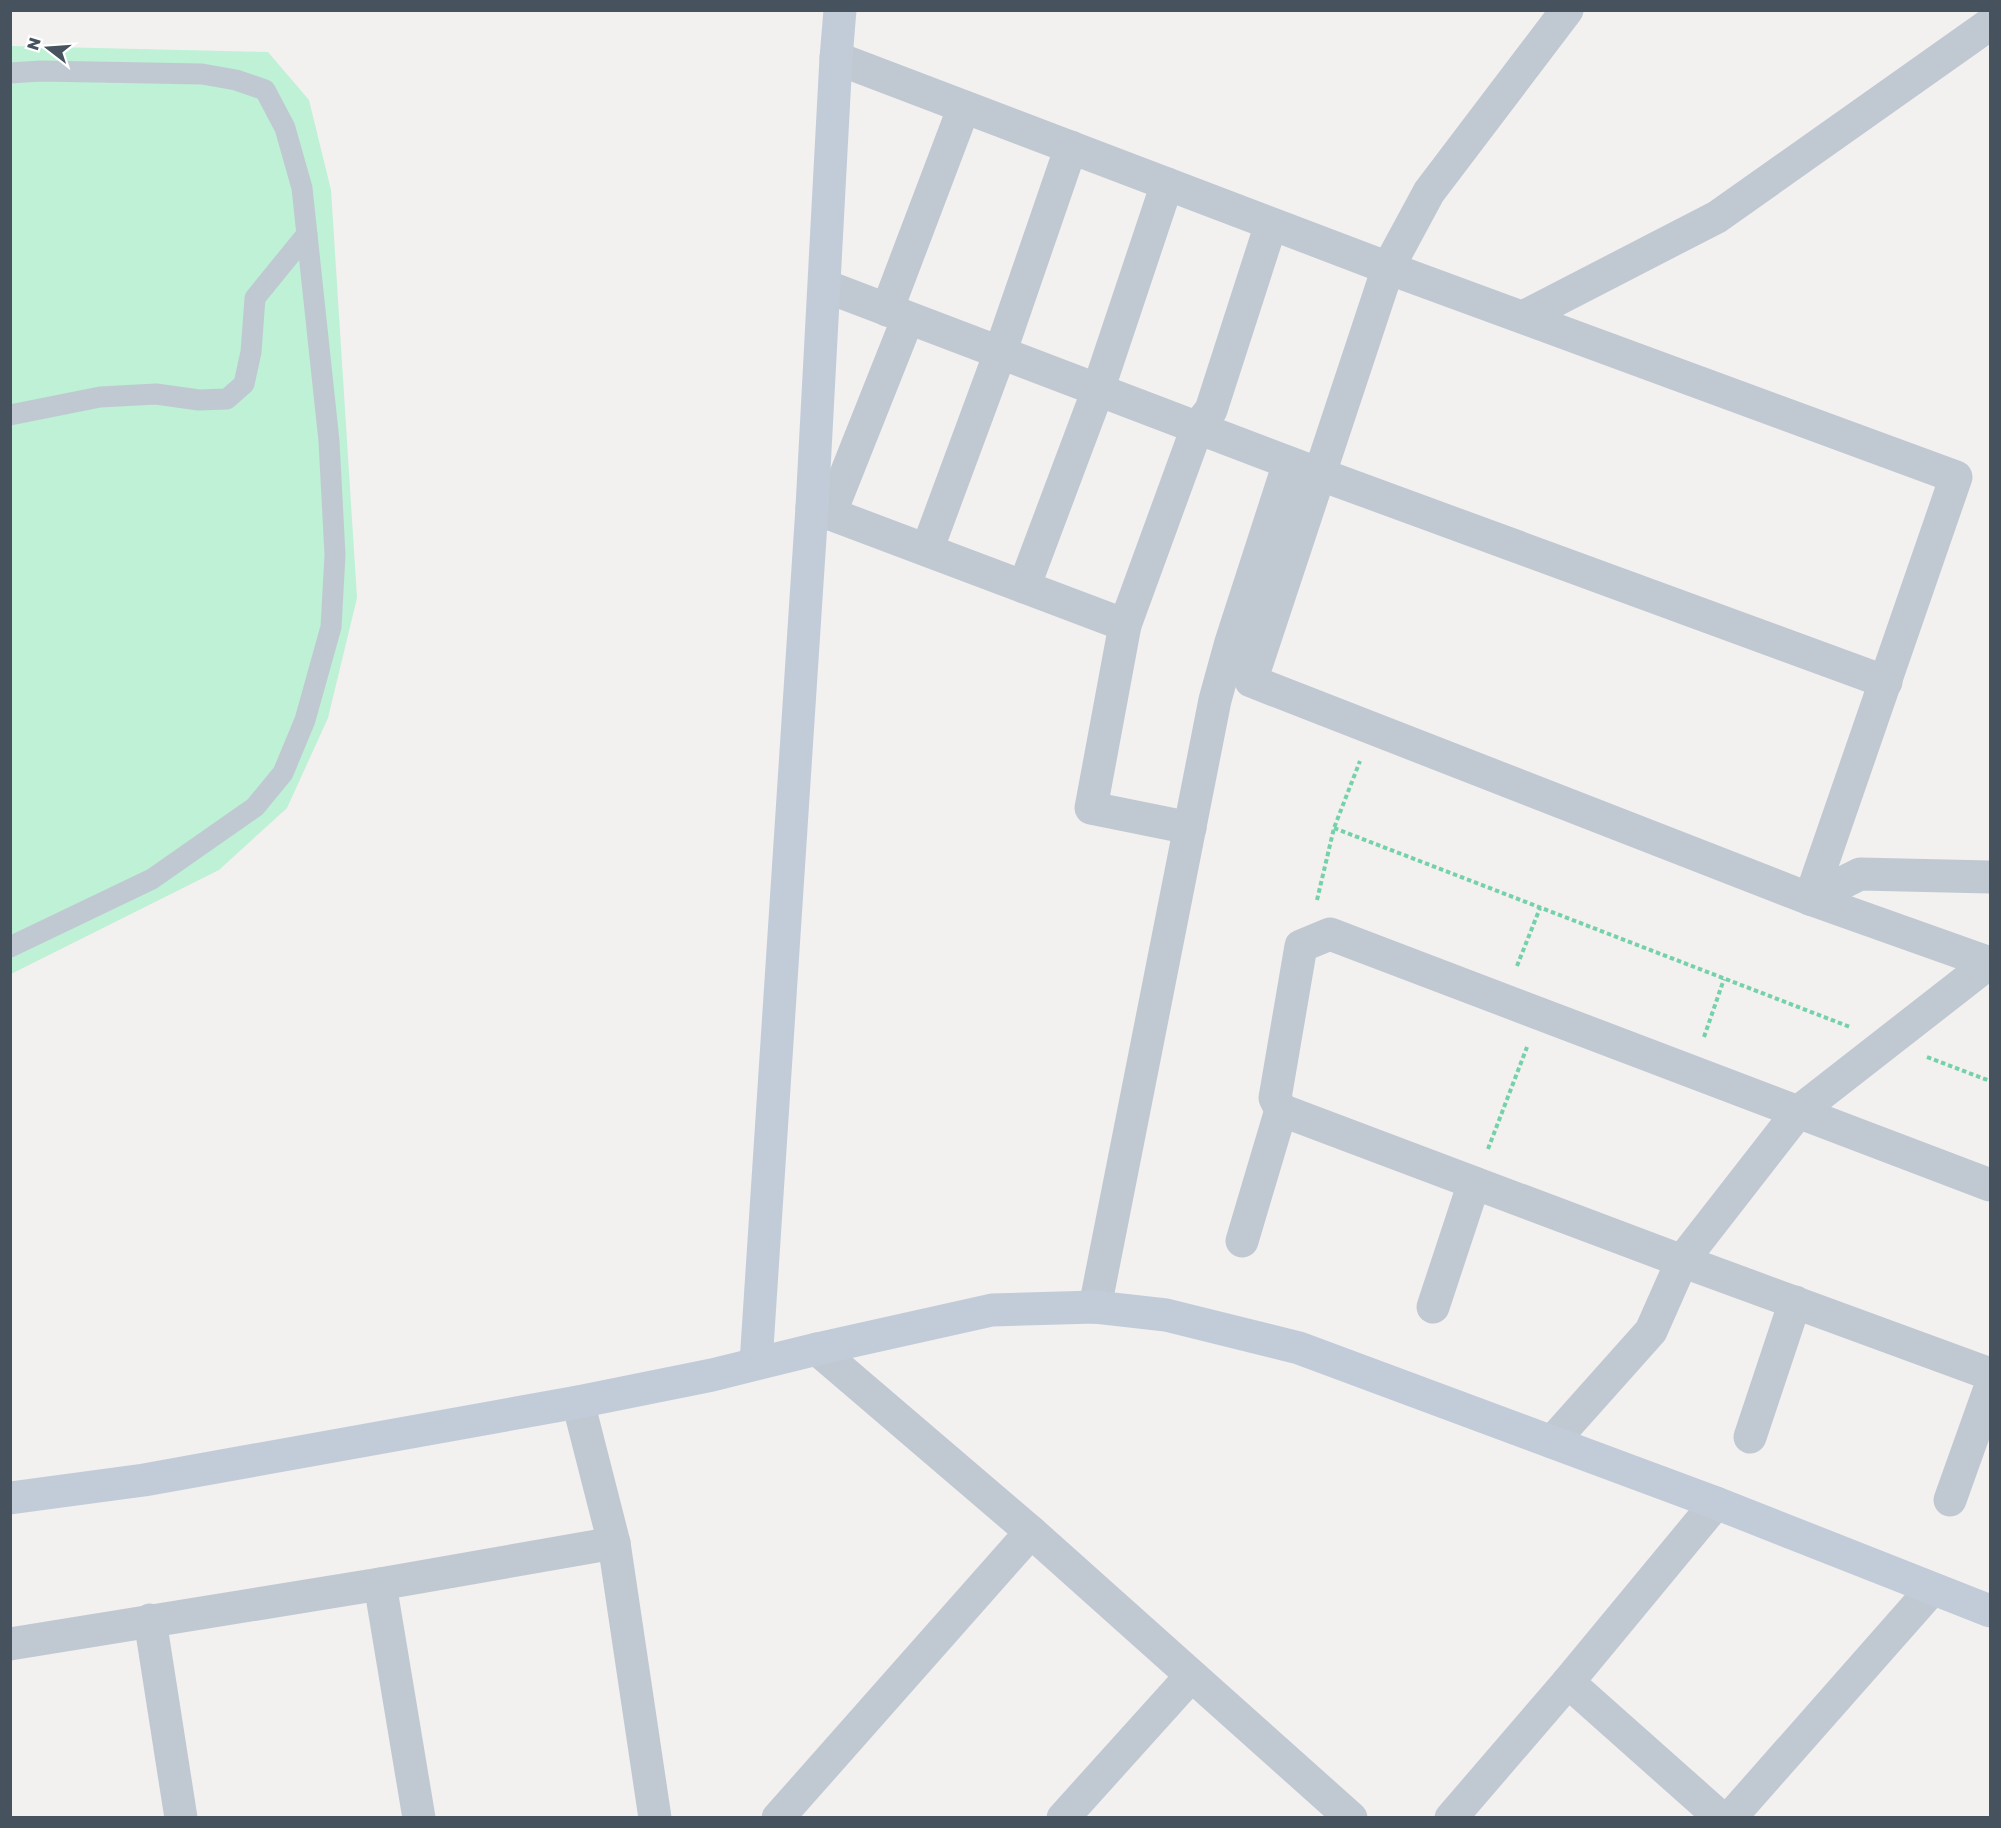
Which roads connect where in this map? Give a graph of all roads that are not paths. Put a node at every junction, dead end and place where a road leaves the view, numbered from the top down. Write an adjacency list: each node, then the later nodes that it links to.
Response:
1 (840, 10): 4 (street)
2 (1567, 10): 11 (street)
3 (1990, 24): 14 (street)
4 (836, 58): 6 (street); 12 (street)
5 (10, 73): 10 (lane)
6 (964, 107): 7 (street); 13 (street)
7 (1071, 147): 8 (street); 15 (street)
8 (1167, 183): 9 (street); 16 (street)
9 (1272, 224): 11 (street); 18 (street)
10 (307, 234): 17 (lane); 29 (lane)
11 (1388, 268): 14 (street); 20 (street)
12 (825, 286): 13 (street); 21 (street)
13 (898, 314): 15 (street); 21 (street)
14 (1523, 317): 25 (street)
15 (1000, 353): 16 (street); 22 (street)
16 (1098, 390): 18 (street); 23 (street)
17 (10, 415)
18 (1197, 428): 19 (street); 24 (street)
19 (1289, 463): 20 (street); 26 (street)
20 (1319, 474): 25 (street); 28 (street)
21 (821, 510): 22 (street); 41 (street)
22 (927, 550): 23 (street)
23 (1024, 587): 24 (street)
24 (1125, 625): 26 (street)
25 (1886, 682): 28 (street)
26 (1190, 828): 38 (street)
27 (1990, 877): 28 (street)
28 (1810, 899): 30 (street)
29 (10, 947)
30 (1990, 963): 32 (street)
31 (1281, 1110): 32 (street); 33 (street); 35 (street)
32 (1798, 1112): 34 (street); 36 (street)
33 (1474, 1183): 36 (street); 39 (street)
34 (1990, 1185)
35 (1242, 1241)
36 (1682, 1261): 37 (street); 46 (street)
37 (1795, 1302): 42 (street); 45 (street)
38 (1095, 1307): 40 (street); 46 (street)
39 (1433, 1307)
40 (817, 1349): 41 (street); 50 (street)
41 (756, 1363): 44 (street)
42 (1990, 1374)
43 (1990, 1388): 48 (street)
44 (578, 1402): 47 (street); 51 (street)
45 (1750, 1437)
46 (1552, 1442): 49 (street)
47 (10, 1498)
48 (1950, 1500)
49 (1716, 1503): 53 (street); 58 (street)
50 (1031, 1533): 57 (street); 62 (street)
51 (614, 1543): 52 (street); 61 (street)
52 (380, 1584): 55 (street); 60 (street)
53 (1932, 1589): 54 (street); 67 (street)
54 (1990, 1611)
55 (150, 1620): 56 (street); 59 (street)
56 (10, 1644)
57 (1191, 1676): 63 (street); 64 (street)
58 (1568, 1682): 65 (street); 66 (street)
59 (181, 1818)
60 (419, 1818)
61 (655, 1818)
62 (778, 1818)
63 (1063, 1818)
64 (1352, 1818)
65 (1451, 1818)
66 (1721, 1818)
67 (1730, 1818)

